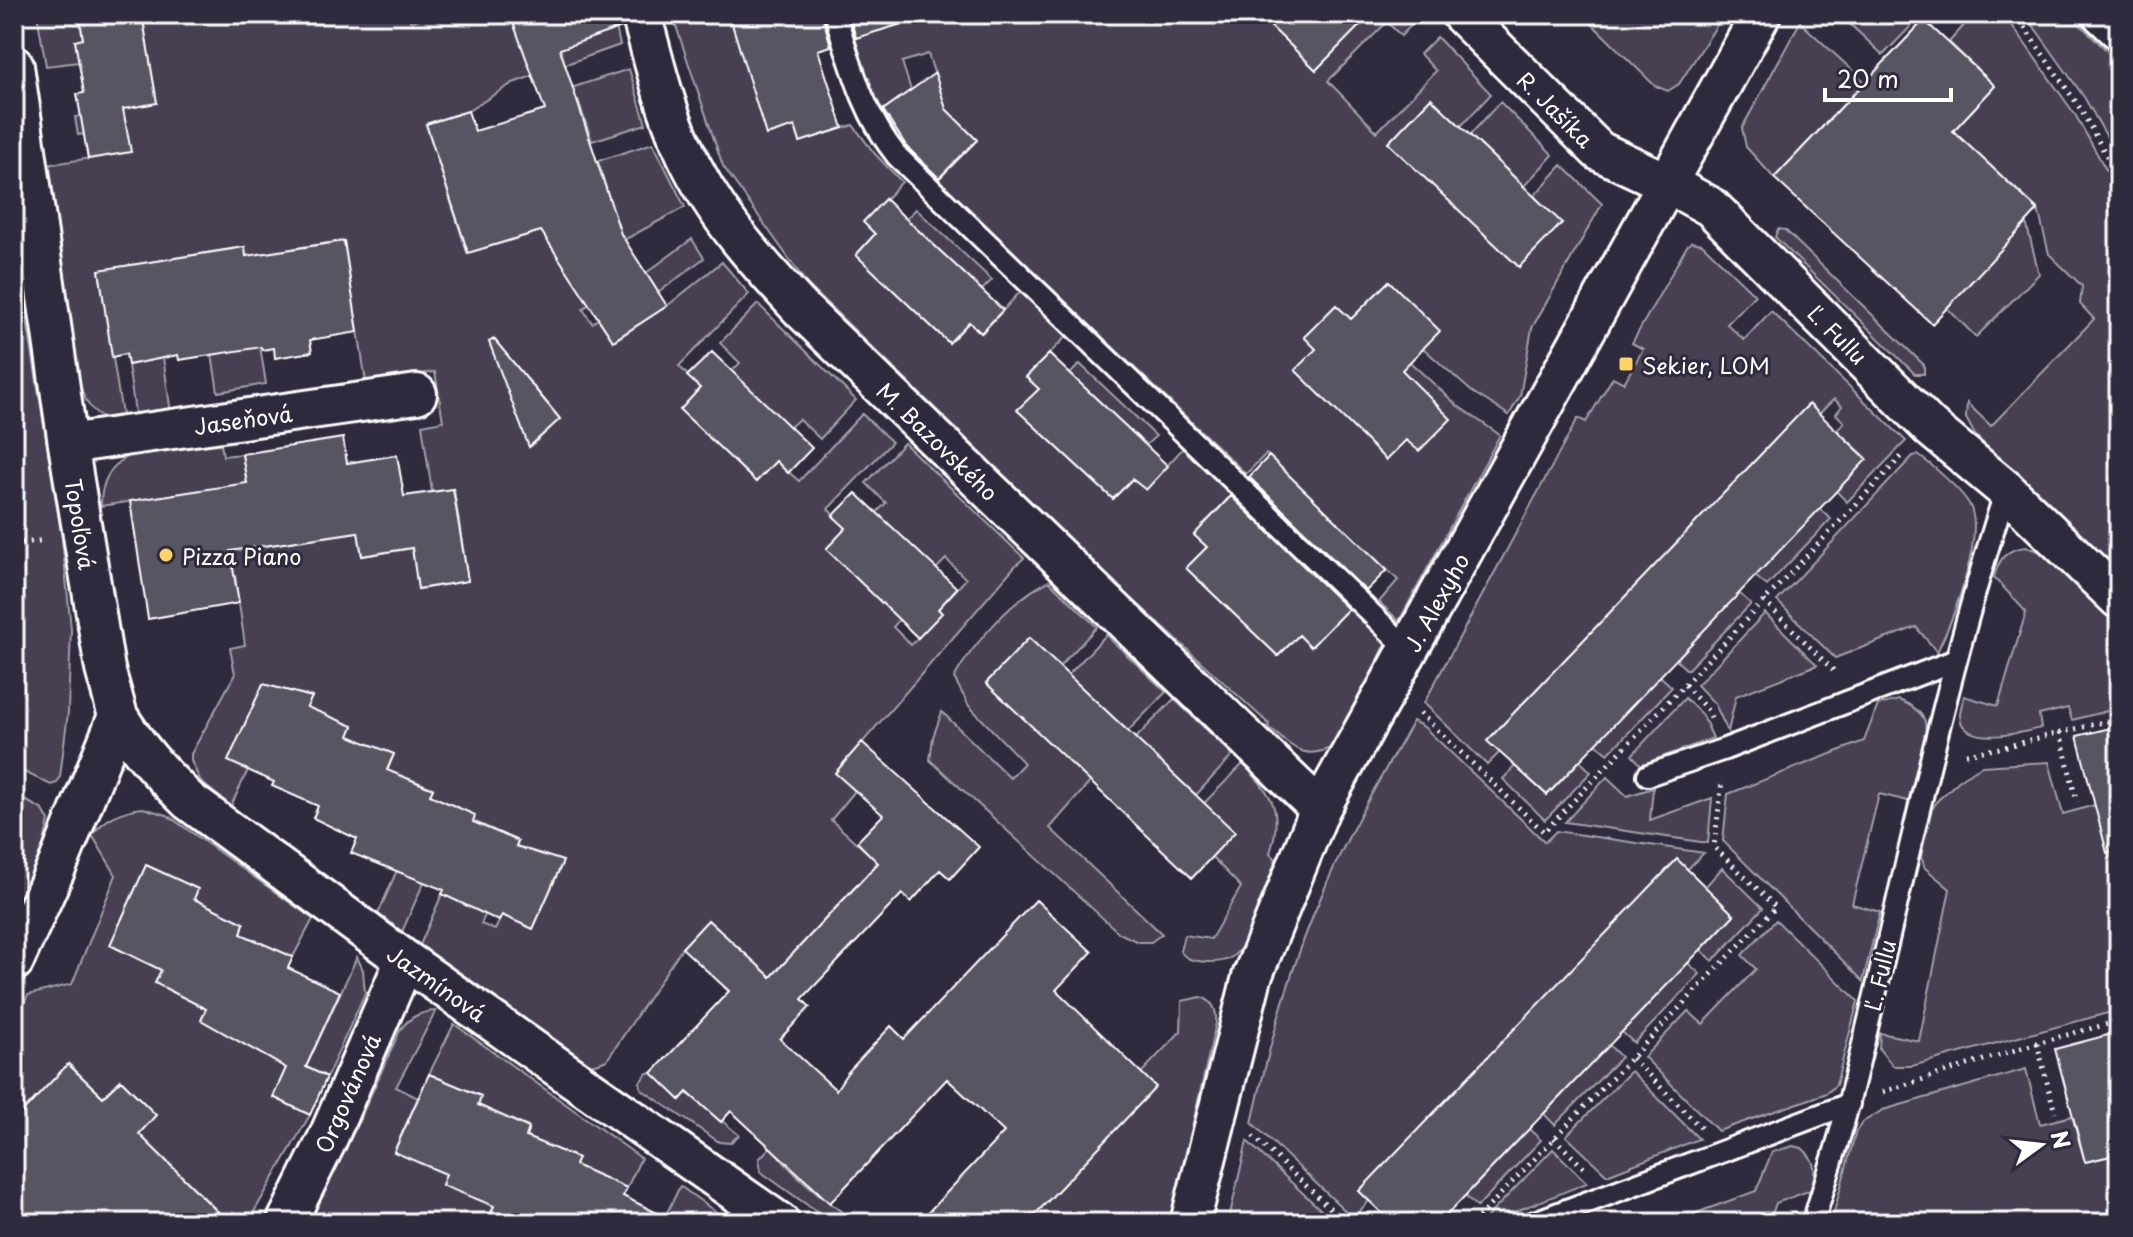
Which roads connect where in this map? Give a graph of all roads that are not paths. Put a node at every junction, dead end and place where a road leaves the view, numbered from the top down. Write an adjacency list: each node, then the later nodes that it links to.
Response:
1 (641, 14): 18 (street, M. Bazovského)
2 (835, 14): 14 (lane)
3 (1461, 14): 8 (street, R. Jašíka)
4 (2102, 14): 6 (street)
5 (1758, 15): 8 (street, J. Alexyho)
6 (2119, 30)
7 (14, 66): 9 (street, Topoľová)
8 (1667, 183): 12 (street, Ľ. Fullu); 14 (street, J. Alexyho)
9 (26, 233): 11 (street, Topoľová)
10 (417, 394): 11 (street, Jaseňová)
11 (68, 444): 16 (street, Topoľová)
12 (2006, 490): 13 (street, Ľ. Fullu); 15 (lane, Ľ. Fullu)
13 (2119, 599)
14 (1409, 650): 18 (street, J. Alexyho)
15 (1956, 660): 17 (lane); 21 (lane, Ľ. Fullu)
16 (118, 716): 19 (street, Jazmínová); 20 (street)
17 (1648, 775)
18 (1320, 809): 24 (street, J. Alexyho)
19 (405, 960): 22 (street, Orgovánová); 23 (street, Jazmínová)
20 (14, 961)
21 (1849, 1104): 25 (lane); 26 (lane, Ľ. Fullu)
22 (286, 1223)
23 (780, 1223)
24 (1190, 1223)
25 (1532, 1223)
26 (1813, 1223)

